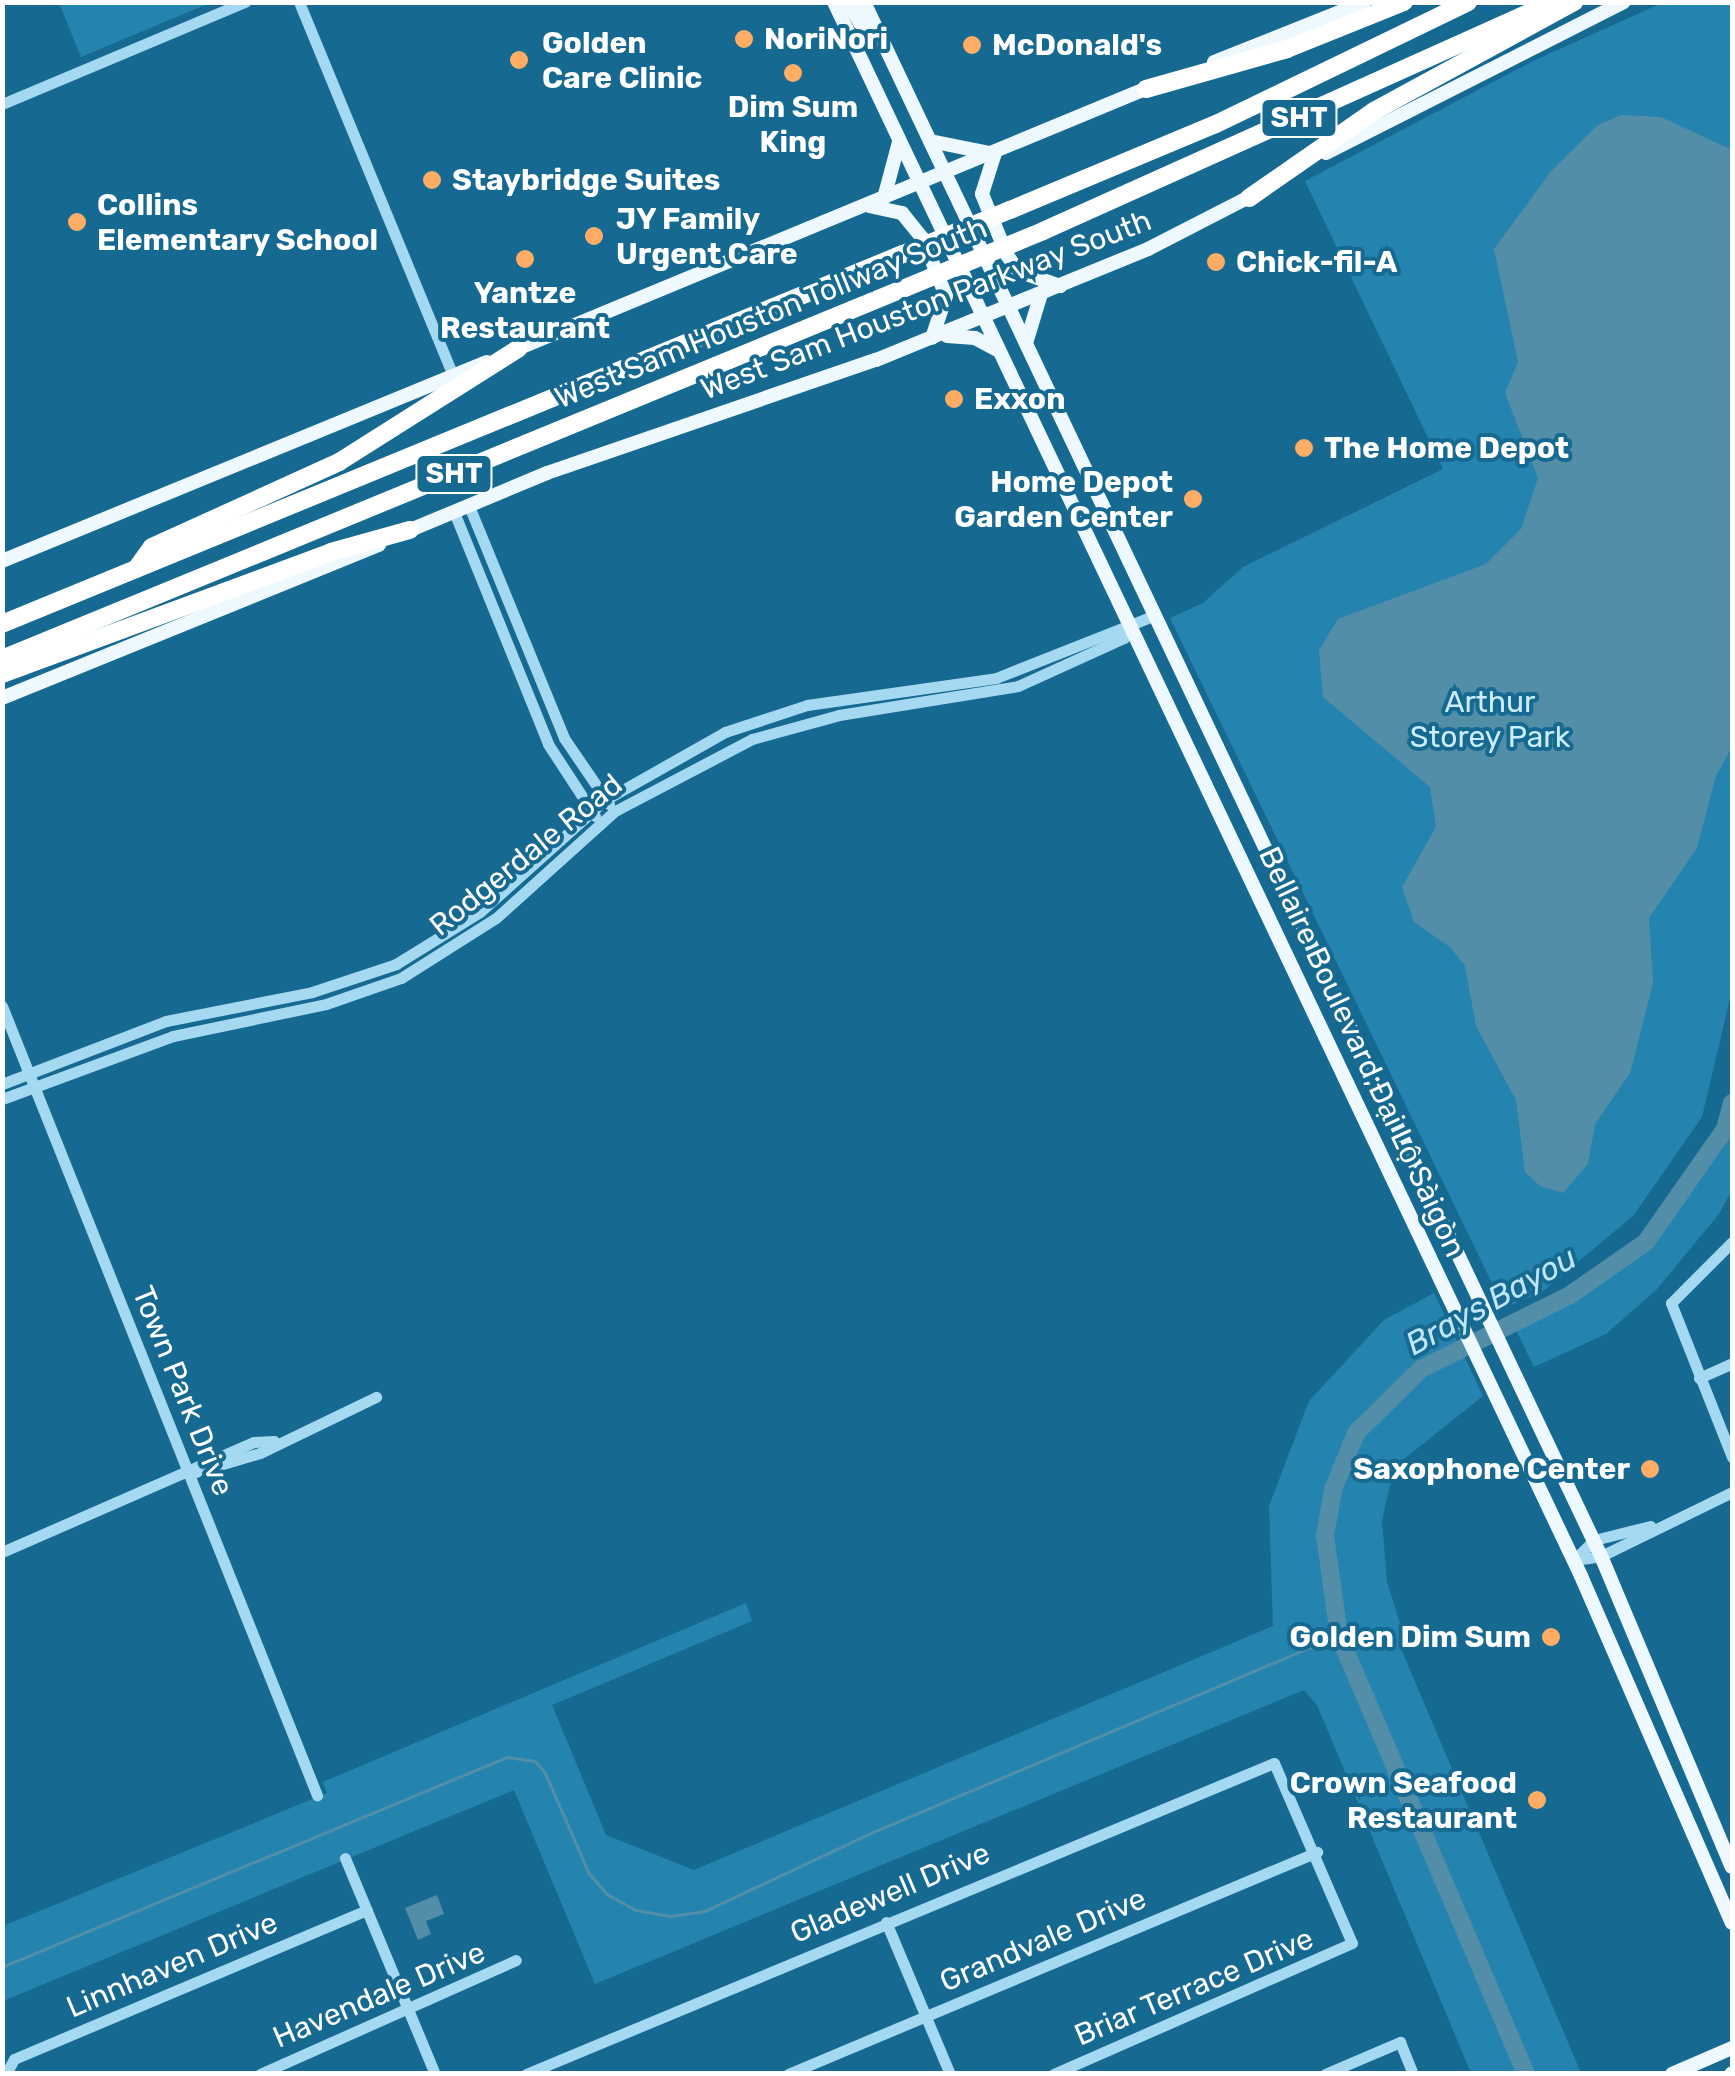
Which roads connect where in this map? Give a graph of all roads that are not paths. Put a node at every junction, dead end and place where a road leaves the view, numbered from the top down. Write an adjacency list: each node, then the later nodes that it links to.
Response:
1 (245, 2): 14 (street)
2 (299, 2): 31 (street)
3 (834, 2): 15 (main road, Bellaire Boulevard;Đại Lộ Sàigòn)
4 (848, 2): 12 (main road)
5 (864, 2): 12 (main road, Bellaire Boulevard;Đại Lộ Sàigòn)
6 (1366, 2): 13 (main road)
7 (1404, 2): 13 (highway)
8 (1468, 2): 36 (highway, West Sam Houston Tollway South / SHT, bridge)
9 (1553, 2): 40 (highway, West Sam Houston Tollway South / SHT, bridge)
10 (1574, 2): 21 (highway)
11 (1624, 2): 21 (main road, West Sam Houston Parkway South)
12 (875, 27): 16 (main road, Bellaire Boulevard;Đại Lộ Sàigòn)
13 (1146, 89): 17 (main road)
14 (2, 104)
15 (900, 141): 19 (main road, Bellaire Boulevard;Đại Lộ Sàigòn); 20 (main road)
16 (930, 141): 17 (main road); 18 (main road, Bellaire Boulevard;Đại Lộ Sàigòn)
17 (994, 153): 18 (main road); 23 (main road)
18 (945, 173): 19 (main road); 25 (main road, Bellaire Boulevard;Đại Lộ Sàigòn)
19 (920, 184): 20 (main road); 26 (main road, Bellaire Boulevard;Đại Lộ Sàigòn)
20 (884, 198): 22 (main road)
21 (1249, 198): 23 (main road, West Sam Houston Parkway South)
22 (868, 206): 27 (main road); 29 (main road)
23 (1060, 286): 24 (main road, West Sam Houston Parkway South)
24 (1042, 294): 25 (main road, West Sam Houston Parkway South); 28 (main road)
25 (1009, 307): 26 (main road, West Sam Houston Parkway South); 28 (main road, Bellaire Boulevard;Đại Lộ Sàigòn)
26 (982, 317): 27 (main road, West Sam Houston Parkway South); 30 (main road, Bellaire Boulevard;Đại Lộ Sàigòn)
27 (932, 338): 30 (main road); 32 (main road, West Sam Houston Parkway South)
28 (1027, 346): 37 (main road, Bellaire Boulevard;Đại Lộ Sàigòn)
29 (518, 349): 31 (main road); 36 (highway)
30 (998, 350): 39 (main road, Bellaire Boulevard;Đại Lộ Sàigòn)
31 (454, 376): 35 (main road)
32 (469, 506): 33 (main road, West Sam Houston Parkway South); 41 (street)
33 (454, 512): 34 (main road, West Sam Houston Parkway South); 43 (street)
34 (410, 530): 42 (highway); 46 (main road, West Sam Houston Parkway South)
35 (2, 561)
36 (135, 570): 38 (highway, West Sam Houston Tollway South / SHT)
37 (1155, 615): 39 (street, Rodgerdale Road); 57 (main road, Bellaire Boulevard;Đại Lộ Sàigòn)
38 (2, 624)
39 (1131, 627): 44 (street, Rodgerdale Road); 45 (street, Rodgerdale Road); 59 (main road, Bellaire Boulevard;Đại Lộ Sàigòn)
40 (2, 659)
41 (536, 668): 43 (street); 49 (street)
42 (2, 674)
43 (520, 675): 50 (street)
44 (968, 683): 45 (street); 47 (street, Rodgerdale Road)
45 (971, 697): 48 (street, Rodgerdale Road)
46 (2, 698)
47 (807, 705): 48 (street); 49 (street, Rodgerdale Road)
48 (811, 721): 51 (street, Rodgerdale Road)
49 (606, 800): 50 (street, Rodgerdale Road); 51 (street)
50 (591, 811): 52 (street); 53 (street, Rodgerdale Road)
51 (615, 811): 52 (street, Rodgerdale Road)
52 (600, 822): 54 (street, Rodgerdale Road)
53 (421, 951): 54 (street); 55 (street, Rodgerdale Road)
54 (427, 964): 56 (street, Rodgerdale Road)
55 (370, 974): 56 (street); 60 (street, Rodgerdale Road)
56 (375, 988): 61 (street, Rodgerdale Road)
57 (1338, 1000): 59 (main road); 70 (main road, Bellaire Boulevard;Đại Lộ Sàigòn)
58 (2, 1006): 62 (street, Town Park Drive)
59 (1313, 1012): 71 (main road, Bellaire Boulevard;Đại Lộ Sàigòn)
60 (198, 1014): 61 (street); 62 (street, Rodgerdale Road)
61 (202, 1028): 64 (street, Rodgerdale Road)
62 (29, 1074): 63 (street, Rodgerdale Road); 64 (street, Town Park Drive)
63 (2, 1084)
64 (34, 1087): 65 (street, Rodgerdale Road); 73 (street, Town Park Drive)
65 (2, 1099)
66 (1732, 1242): 68 (street)
67 (1732, 1363): 68 (street)
68 (1699, 1378): 72 (street)
69 (376, 1397): 73 (street)
70 (1526, 1397): 71 (main road); 76 (main road, Bellaire Boulevard;Đại Lộ Sàigòn)
71 (1501, 1408): 79 (main road, Bellaire Boulevard;Đại Lộ Sàigòn)
72 (1732, 1456)
73 (189, 1474): 77 (street); 80 (street, Town Park Drive)
74 (1732, 1492): 75 (street)
75 (1654, 1526): 76 (street); 78 (street)
76 (1594, 1540): 78 (main road, Bellaire Boulevard;Đại Lộ Sàigòn); 79 (street)
77 (2, 1552)
78 (1601, 1556): 79 (street); 83 (main road, Bellaire Boulevard;Đại Lộ Sàigòn)
79 (1574, 1560): 86 (main road, Bellaire Boulevard;Đại Lộ Sàigòn)
80 (317, 1795)
81 (1317, 1852): 85 (street, Gladewell Drive); 89 (street, Grandvale Drive); 97 (street, Briar Terrace Drive)
82 (345, 1858): 84 (street)
83 (1732, 1867)
84 (367, 1910): 88 (street); 91 (street, Linnhaven Drive)
85 (886, 1922): 89 (street); 94 (street, Gladewell Drive)
86 (1732, 1923)
87 (516, 1960): 88 (street, Havendale Drive)
88 (409, 2011): 92 (street, Havendale Drive); 93 (street)
89 (926, 2016): 95 (street, Grandvale Drive); 96 (street)
90 (1732, 2048): 100 (main road)
91 (6, 2074)
92 (260, 2074)
93 (435, 2074)
94 (526, 2074)
95 (788, 2074)
96 (950, 2074)
97 (1054, 2074)
98 (1324, 2074): 99 (street)
99 (1413, 2074)
100 (1672, 2074)

